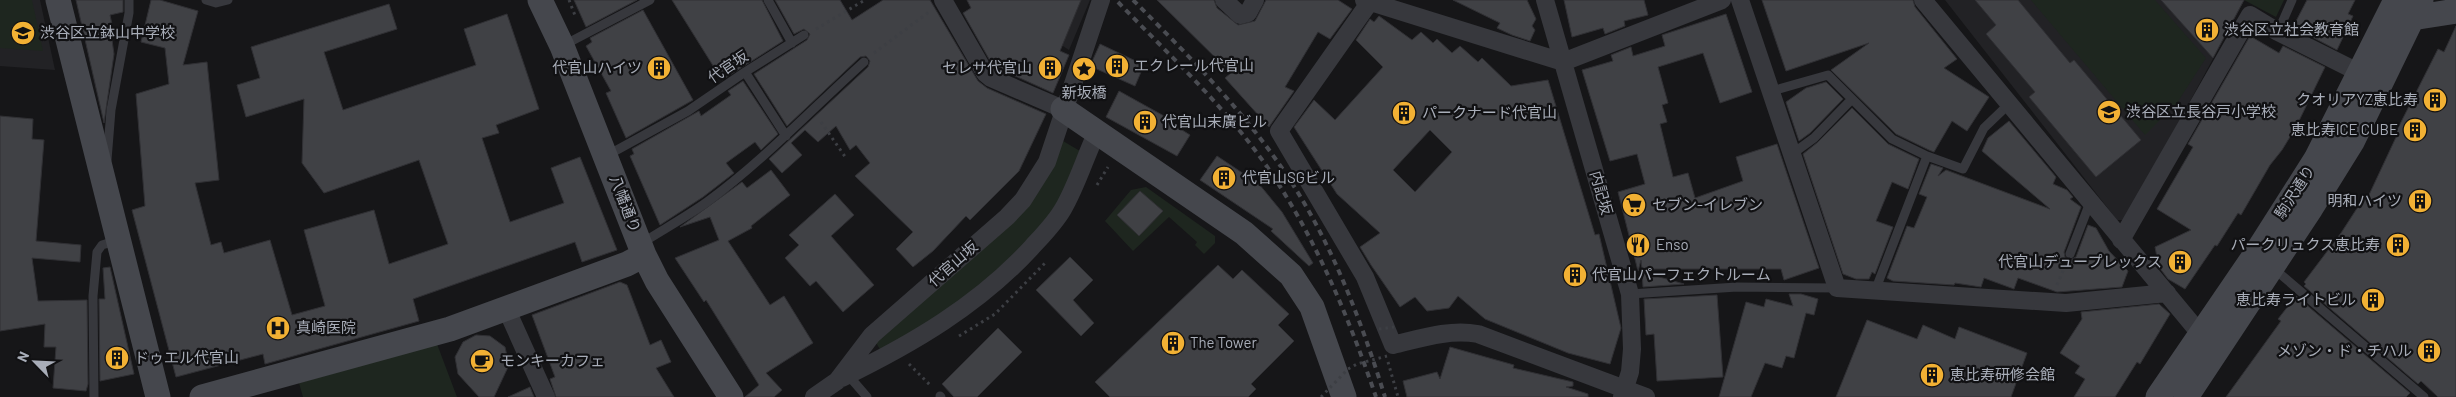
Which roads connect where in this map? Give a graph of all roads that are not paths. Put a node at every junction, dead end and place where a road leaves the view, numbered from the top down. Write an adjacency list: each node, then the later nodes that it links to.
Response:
1 (58, 0): 37 (street)
2 (129, 0): 37 (lane)
3 (206, 0): 4 (lane)
4 (228, 0)
5 (540, 0): 23 (street, 八幡通り)
6 (650, 0): 23 (lane)
7 (768, 0): 22 (lane)
8 (1101, 0): 31 (street, 代官山坂)
9 (1224, 0): 10 (street)
10 (1255, 0)
11 (1545, 0): 25 (street, 内記坂)
12 (1722, 0): 25 (street)
13 (1740, 0): 28 (street)
14 (1923, 0): 30 (street)
15 (2292, 0): 20 (lane)
16 (943, 1): 31 (street)
17 (1367, 1): 25 (street); 51 (street)
18 (2406, 6): 19 (street); 27 (street, 駒沢通り); 43 (street, 駒沢通り)
19 (2456, 11)
20 (2278, 32): 27 (street); 40 (street)
21 (804, 35): 22 (lane, 代官坂)
22 (792, 43): 26 (lane, 代官坂)
23 (562, 46): 35 (street, 八幡通り)
24 (864, 62): 33 (lane)
25 (1564, 62): 47 (street, 内記坂)
26 (745, 72): 33 (lane); 35 (lane, 代官坂)
27 (2360, 73): 49 (street, 駒沢通り)
28 (1772, 91): 29 (lane); 34 (street)
29 (1852, 100): 34 (lane); 36 (lane)
30 (2010, 103): 36 (lane); 38 (street)
31 (1062, 110): 32 (street); 50 (street, 代官山坂)
32 (1097, 132): 50 (street); 59 (street)
33 (786, 136): 41 (lane)
34 (1792, 154): 44 (street)
35 (606, 156): 41 (street, 八幡通り)
36 (1926, 156): 45 (lane)
37 (106, 183): 39 (street)
38 (2091, 200): 40 (street); 42 (lane)
39 (118, 240): 52 (lane); 53 (street)
40 (2121, 240): 46 (street)
41 (642, 250): 48 (street); 56 (street, 八幡通り)
42 (2070, 254)
43 (2272, 267): 49 (street, 駒沢通り); 63 (lane)
44 (1837, 288): 45 (street); 47 (lane)
45 (1875, 291): 46 (street)
46 (2167, 293): 49 (street)
47 (1630, 294): 51 (street, 内記坂)
48 (506, 308): 54 (street); 55 (street)
49 (2207, 343): 61 (street, 駒沢通り); 62 (street, 駒沢通り)
50 (843, 378): 57 (street, 代官山坂); 58 (lane)
51 (1623, 393): 60 (street)
52 (94, 397)
53 (158, 397)
54 (202, 397)
55 (546, 397)
56 (731, 397)
57 (814, 397)
58 (867, 397)
59 (1344, 397)
60 (1646, 397)
61 (2158, 397)
62 (2186, 397)
63 (2424, 397)

